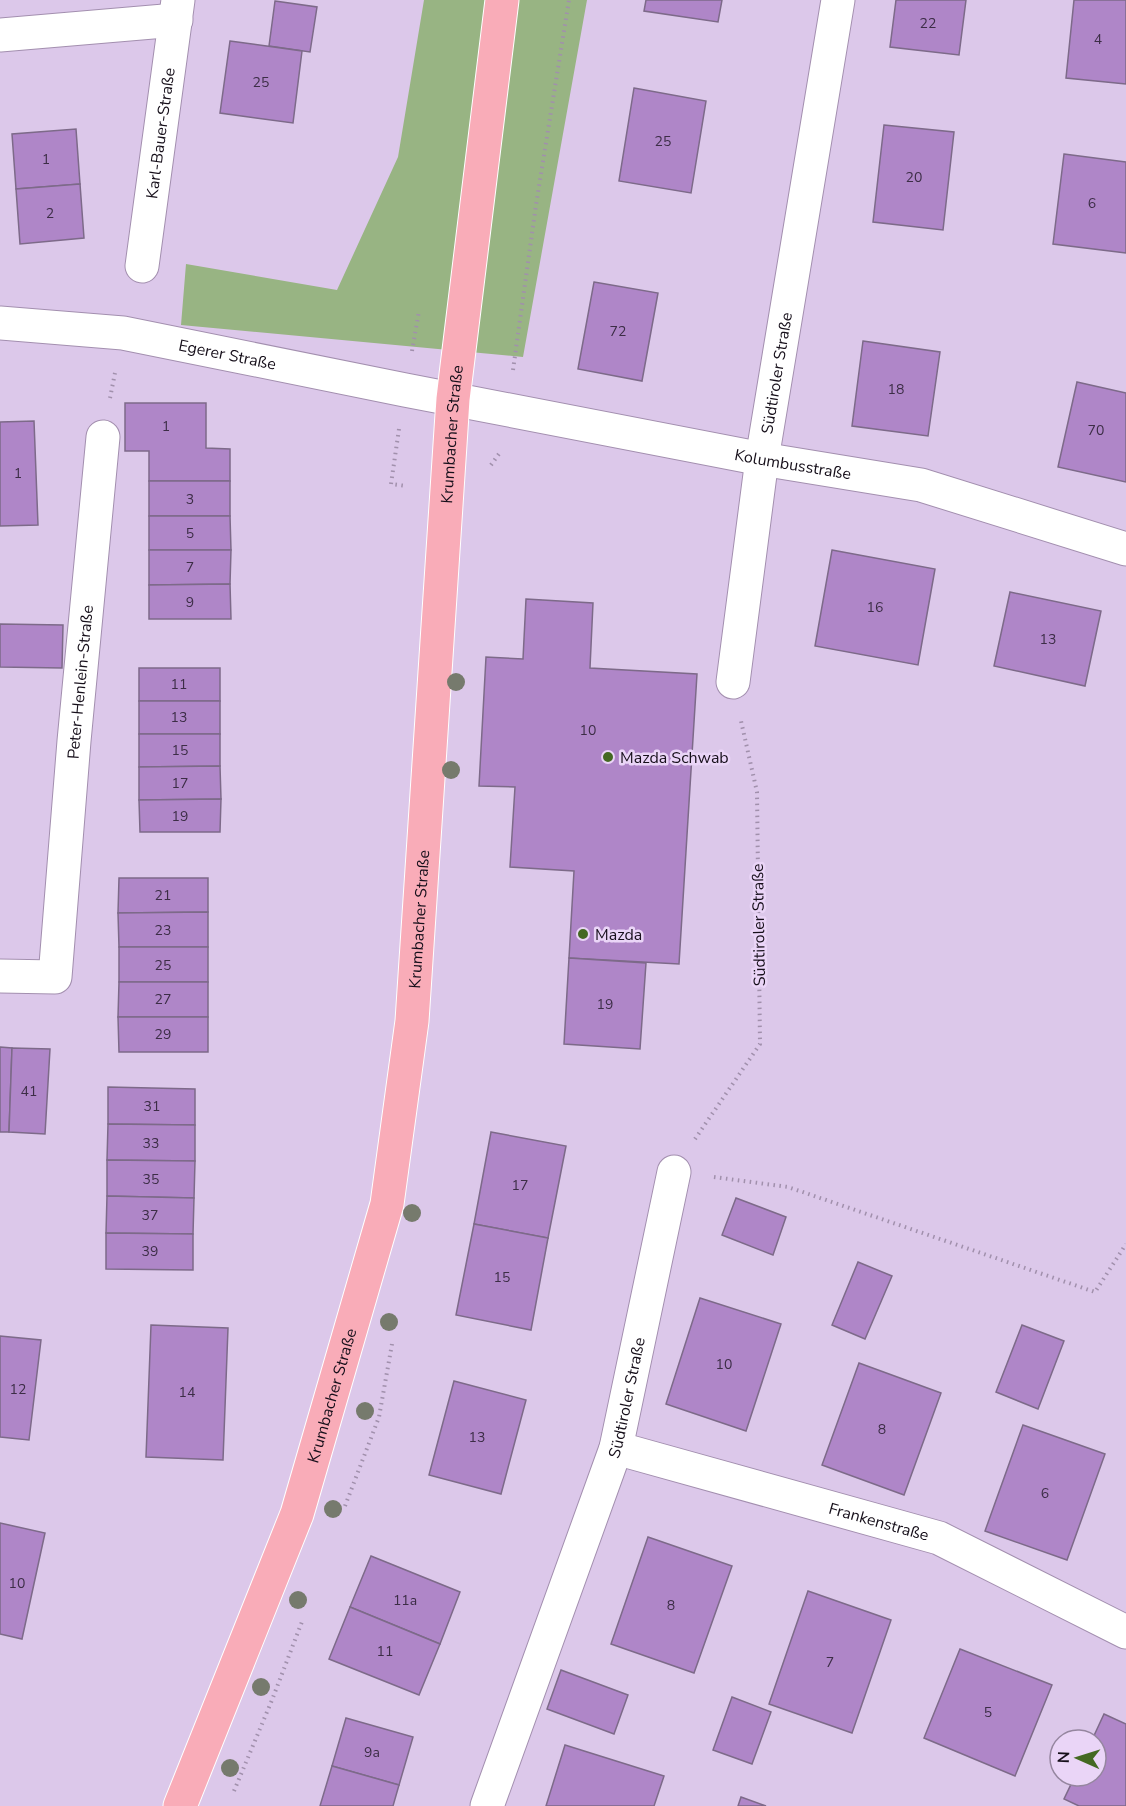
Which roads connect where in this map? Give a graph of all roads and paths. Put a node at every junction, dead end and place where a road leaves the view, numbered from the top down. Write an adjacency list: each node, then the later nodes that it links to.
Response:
1 (502, 0): 9 (main road, Krumbacher Straße)
2 (569, 0): 10 (path)
3 (838, 0): 12 (street, Südtiroler Straße)
4 (177, 10): 5 (street); 6 (street, Karl-Bauer-Straße)
5 (0, 35)
6 (142, 266)
7 (0, 323): 8 (street, Egerer Straße)
8 (123, 333): 9 (street, Egerer Straße); 11 (path)
9 (453, 399): 10 (street, Kolumbusstraße); 21 (main road, Krumbacher Straße)
10 (507, 410): 12 (street, Kolumbusstraße); 13 (path)
11 (103, 437): 16 (street, Peter-Henlein-Straße)
12 (762, 459): 14 (street, Kolumbusstraße); 15 (street, Südtiroler Straße)
13 (484, 473)
14 (1126, 549)
15 (733, 682): 17 (path, Südtiroler Straße)
16 (0, 976)
17 (674, 1172): 18 (path); 19 (street, Südtiroler Straße)
18 (1126, 1244)
19 (616, 1448): 20 (street, Frankenstraße); 22 (street, Südtiroler Straße)
20 (1126, 1632)
21 (180, 1806)
22 (487, 1806)

